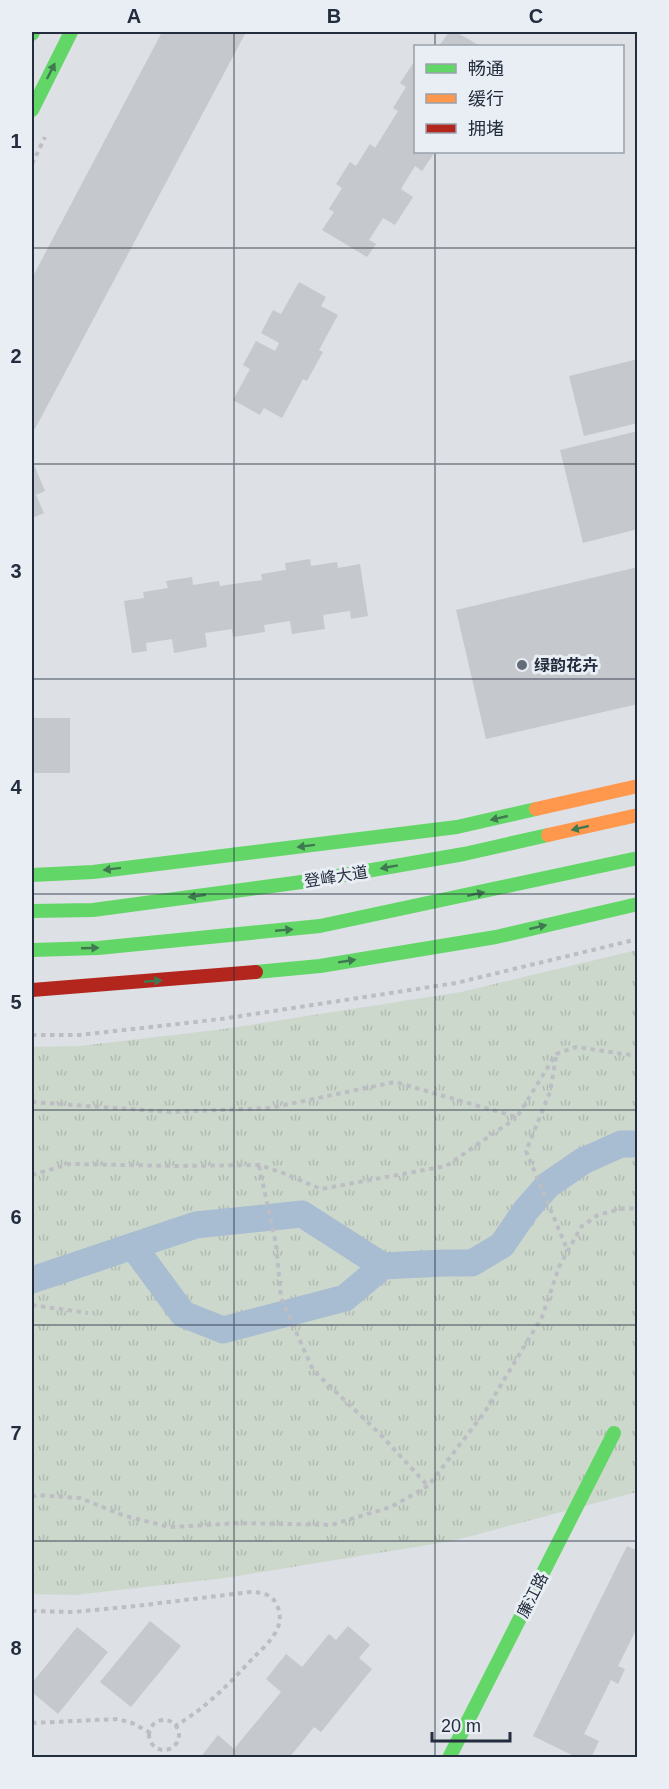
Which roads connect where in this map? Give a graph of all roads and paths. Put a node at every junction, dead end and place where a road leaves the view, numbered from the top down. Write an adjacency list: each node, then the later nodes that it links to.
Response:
1 (71, 32): 2 (street, one-way to 1)
2 (32, 110)
3 (638, 786): 6 (street, one-way to 6)
4 (638, 815): 8 (street, 登峰大道, one-way to 8)
5 (638, 858): 10 (street, one-way to 5)
6 (32, 875)
7 (638, 904): 11 (street, one-way to 7)
8 (32, 911)
9 (638, 939): 12 (path)
10 (32, 950)
11 (32, 990)
12 (32, 1035)
13 (556, 1054): 14 (path); 16 (path); 20 (path)
14 (638, 1056)
15 (32, 1102): 16 (path)
16 (517, 1117): 17 (path)
17 (259, 1165): 18 (path); 24 (path)
18 (32, 1175)
19 (638, 1208): 20 (path)
20 (567, 1250): 24 (path)
21 (32, 1305): 22 (path)
22 (88, 1313)
23 (614, 1433): 32 (street, 廉江路)
24 (428, 1486): 25 (path)
25 (32, 1497)
26 (32, 1611): 28 (path)
27 (32, 1723): 29 (path)
28 (175, 1726): 29 (path); 30 (path)
29 (149, 1732): 30 (path)
30 (160, 1750): 31 (path)
31 (162, 1758)
32 (449, 1758)

